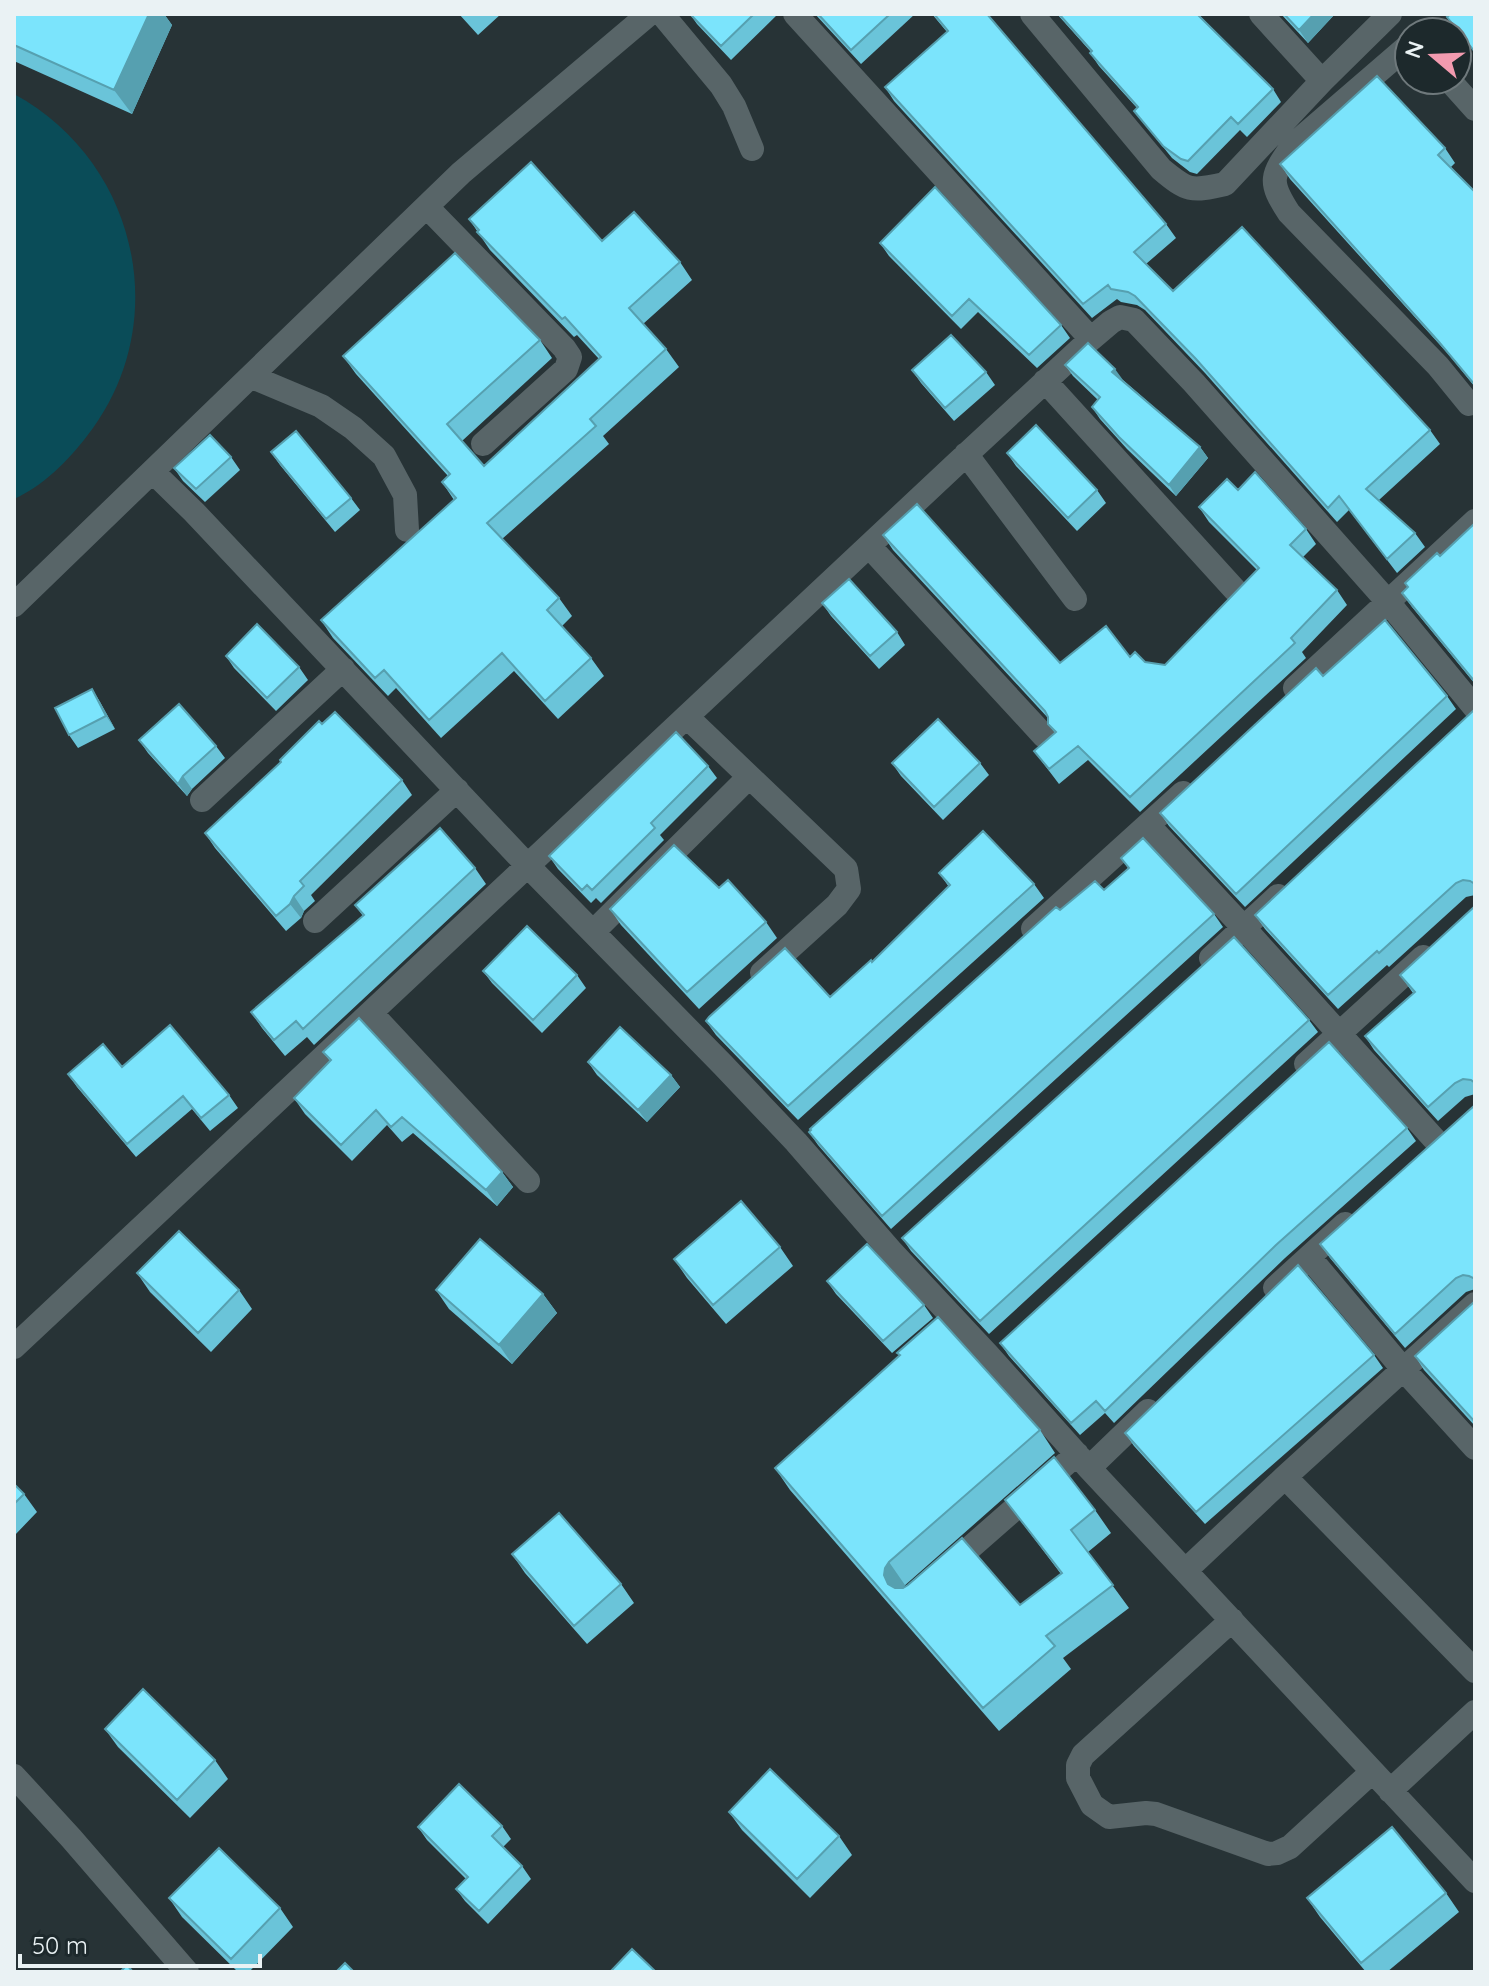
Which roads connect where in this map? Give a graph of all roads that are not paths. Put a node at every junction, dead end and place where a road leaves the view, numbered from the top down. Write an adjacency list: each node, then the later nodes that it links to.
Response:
1 (649, 14): 10 (street)
2 (662, 14): 9 (street)
3 (795, 14): 11 (street)
4 (1032, 14): 8 (street)
5 (1261, 14): 8 (street)
6 (1390, 14): 8 (street)
7 (1393, 59): 14 (street)
8 (1322, 81)
9 (752, 149)
10 (427, 207): 12 (street); 15 (street)
11 (1091, 339): 13 (street); 23 (street)
12 (252, 377): 17 (street); 19 (street)
13 (1045, 381): 16 (street); 21 (street)
14 (1469, 404)
15 (483, 444)
16 (966, 454): 20 (street); 22 (street)
17 (153, 472): 24 (street); 25 (street)
18 (1475, 521): 23 (street)
19 (407, 530)
20 (869, 546): 28 (street); 29 (street)
21 (1235, 590)
22 (1075, 599)
23 (1388, 602): 26 (street); 27 (street)
24 (14, 605)
25 (343, 669): 32 (street); 33 (street)
26 (1274, 708)
27 (1471, 714)
28 (687, 717): 30 (street); 35 (street)
29 (1044, 736)
30 (749, 777): 39 (street); 43 (street)
31 (1194, 783): 34 (street)
32 (457, 790): 35 (street); 37 (street)
33 (202, 800)
34 (1148, 825): 38 (street); 41 (street)
35 (528, 866): 39 (street); 44 (street)
36 (1291, 885): 38 (street)
37 (315, 921)
38 (1244, 928): 42 (street); 45 (street)
39 (593, 932): 57 (street)
40 (1441, 940): 45 (street)
41 (1019, 942)
42 (1197, 971)
43 (749, 985)
44 (371, 1013): 48 (street); 53 (street)
45 (1338, 1034): 46 (street); 47 (street)
46 (1291, 1077)
47 (1455, 1124)
48 (528, 1181)
49 (1366, 1204): 50 (street)
50 (1309, 1257): 51 (street); 54 (street)
51 (1261, 1302)
52 (1475, 1304): 54 (street)
53 (14, 1347)
54 (1403, 1369): 56 (street); 58 (street)
55 (1169, 1390): 57 (street)
56 (1475, 1448)
57 (1083, 1461): 59 (street); 60 (street)
58 (1285, 1477): 59 (street); 62 (street)
59 (1186, 1570): 61 (street)
60 (926, 1586)
61 (1232, 1620): 64 (street); 64 (street)
62 (1475, 1671)
63 (1475, 1712): 66 (street)
64 (1372, 1772): 66 (street)
65 (14, 1776): 68 (street)
66 (1390, 1791): 67 (street)
67 (1475, 1881)
68 (187, 1972)

